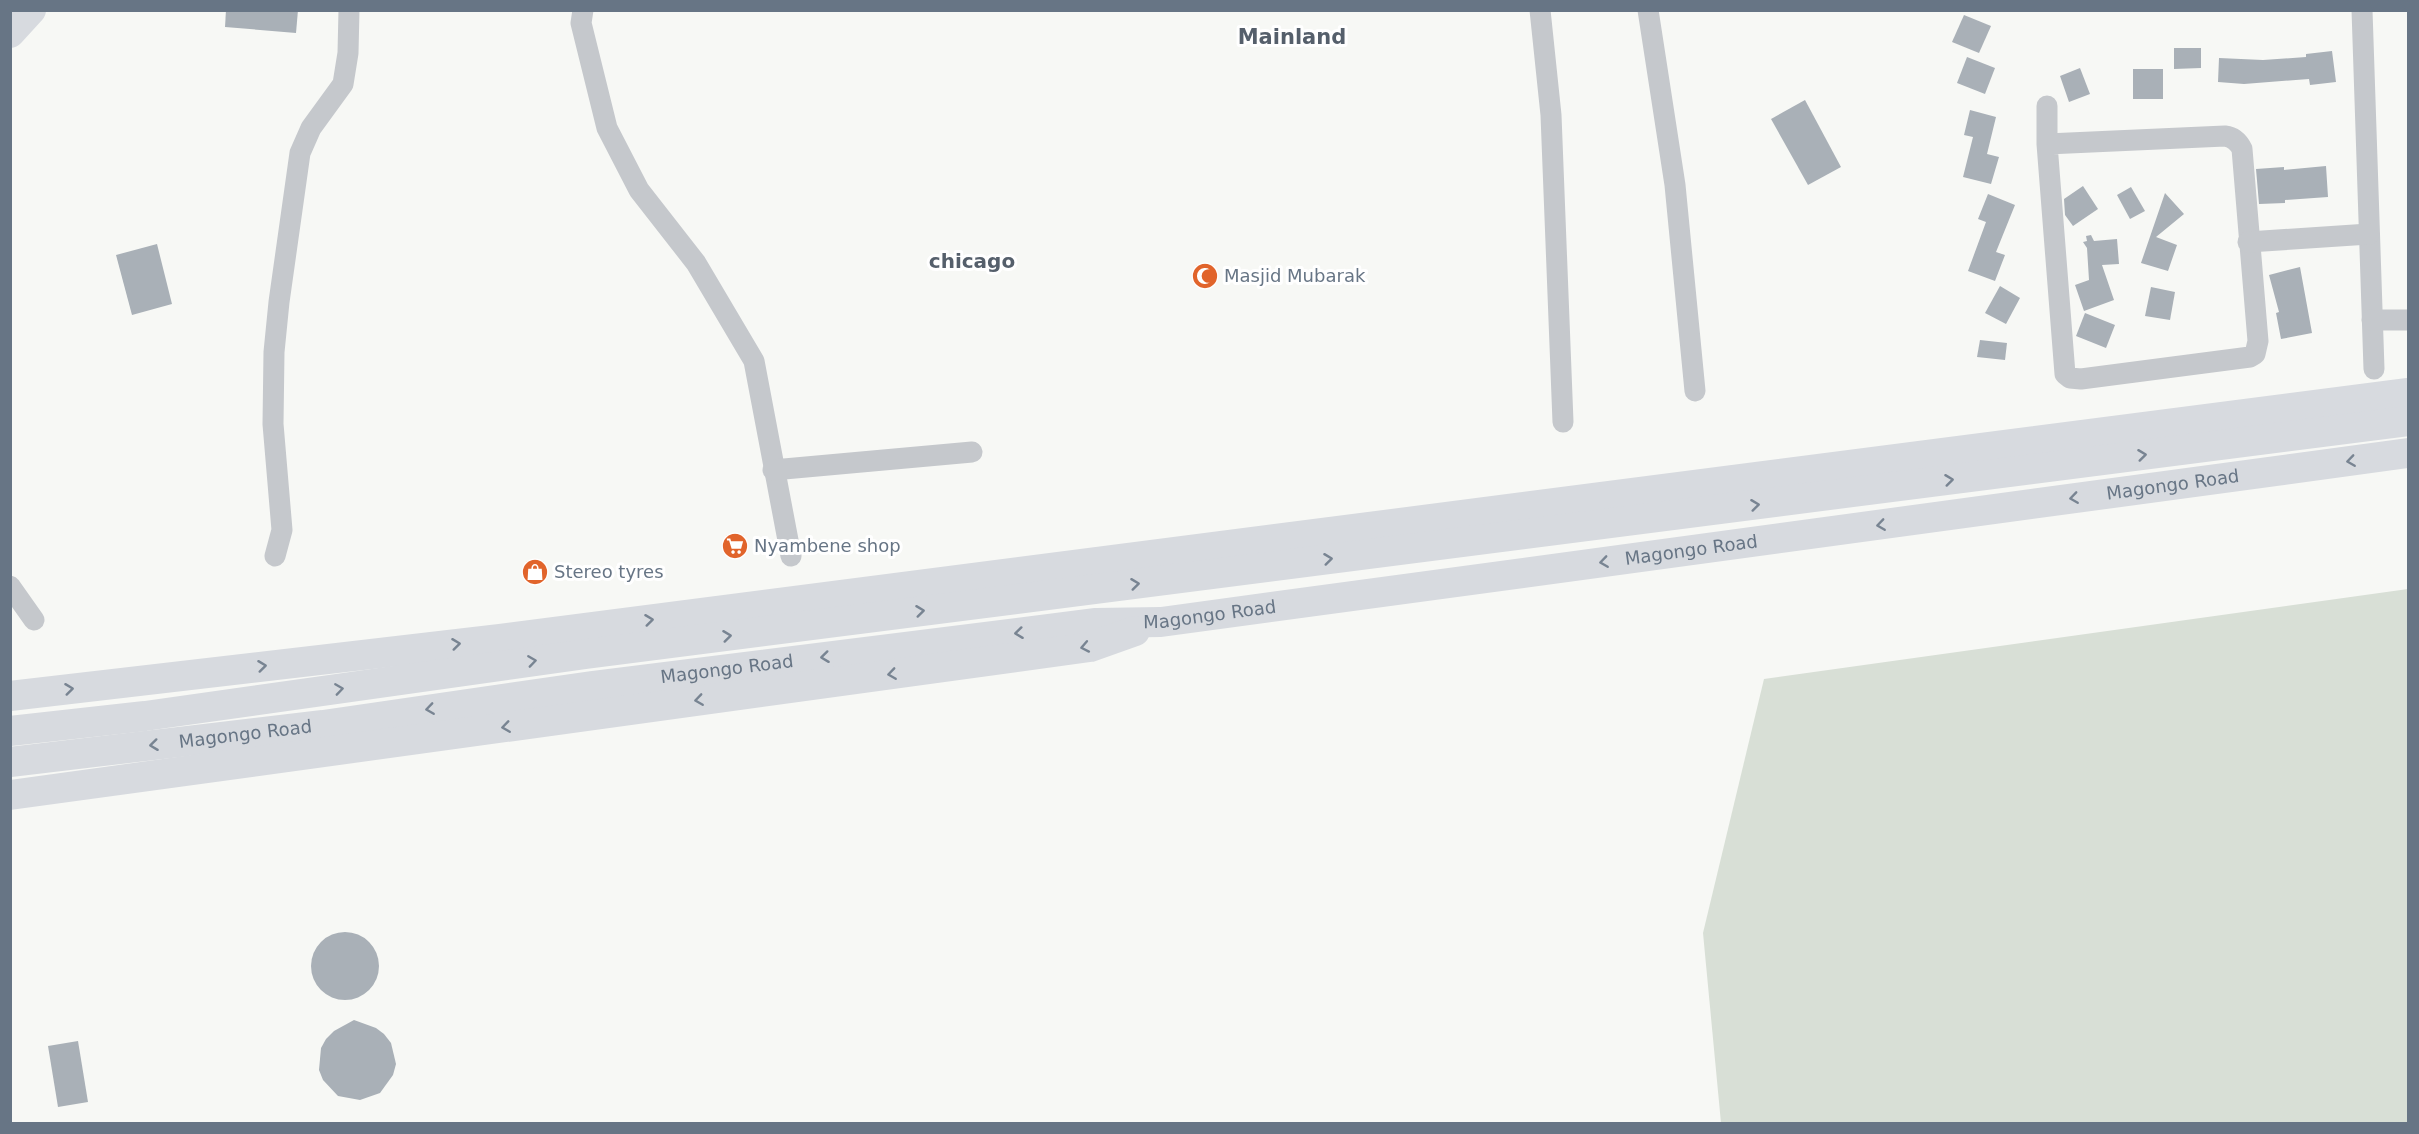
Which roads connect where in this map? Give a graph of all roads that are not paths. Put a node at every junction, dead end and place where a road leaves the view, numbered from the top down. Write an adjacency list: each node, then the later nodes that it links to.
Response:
1 (32, 10): 7 (main road)
2 (349, 10): 22 (street)
3 (584, 10): 21 (street)
4 (1540, 10): 18 (street)
5 (1648, 10): 15 (street)
6 (2362, 10): 10 (street)
7 (10, 33)
8 (2047, 106): 9 (street)
9 (2047, 144): 11 (street); 11 (street)
10 (2369, 234): 11 (street); 12 (street)
11 (2248, 242)
12 (2372, 320): 13 (street); 14 (street)
13 (2409, 320)
14 (2374, 369)
15 (1695, 391)
16 (2409, 393): 27 (main road, one-way to 16)
17 (2409, 421): 28 (main road, Magongo Road, one-way to 17)
18 (1563, 422)
19 (972, 452): 21 (street)
20 (2409, 453): 26 (main road, Magongo Road, one-way to 26)
21 (773, 471): 23 (street)
22 (275, 556)
23 (791, 556)
24 (10, 586): 25 (street)
25 (34, 620)
26 (1161, 622): 29 (main road, Magongo Road, one-way to 29); 30 (main road, one-way to 30)
27 (10, 696)
28 (10, 730)
29 (10, 762)
30 (10, 795)

